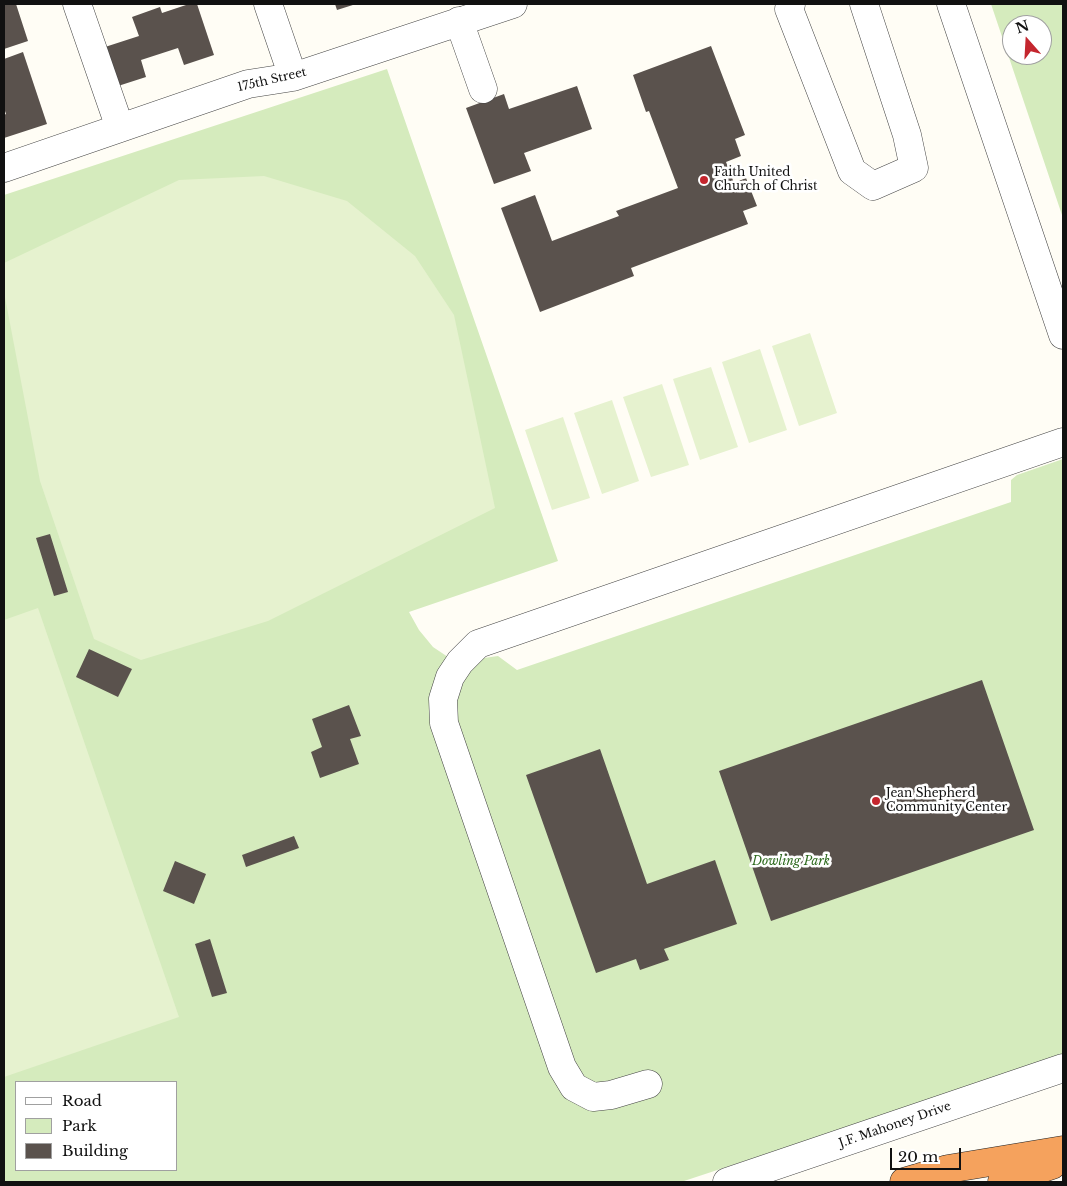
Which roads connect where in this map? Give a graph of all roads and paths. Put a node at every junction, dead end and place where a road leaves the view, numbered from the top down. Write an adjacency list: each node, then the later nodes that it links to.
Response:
1 (77, 4): 10 (street)
2 (268, 4): 8 (street)
3 (513, 4): 7 (street, 175th Street)
4 (791, 4): 5 (street)
5 (864, 4)
6 (951, 4): 12 (street)
7 (472, 13): 8 (street, 175th Street); 9 (street)
8 (293, 77): 10 (street, 175th Street)
9 (483, 89)
10 (120, 128): 11 (street, 175th Street)
11 (4, 168)
12 (1063, 335)
13 (1063, 442): 15 (street)
14 (1063, 1068): 18 (street, J.F. Mahoney Drive)
15 (648, 1084)
16 (1063, 1150): 19 (highway)
17 (1063, 1161): 20 (highway)
18 (727, 1182)
19 (904, 1182)
20 (1002, 1182)

